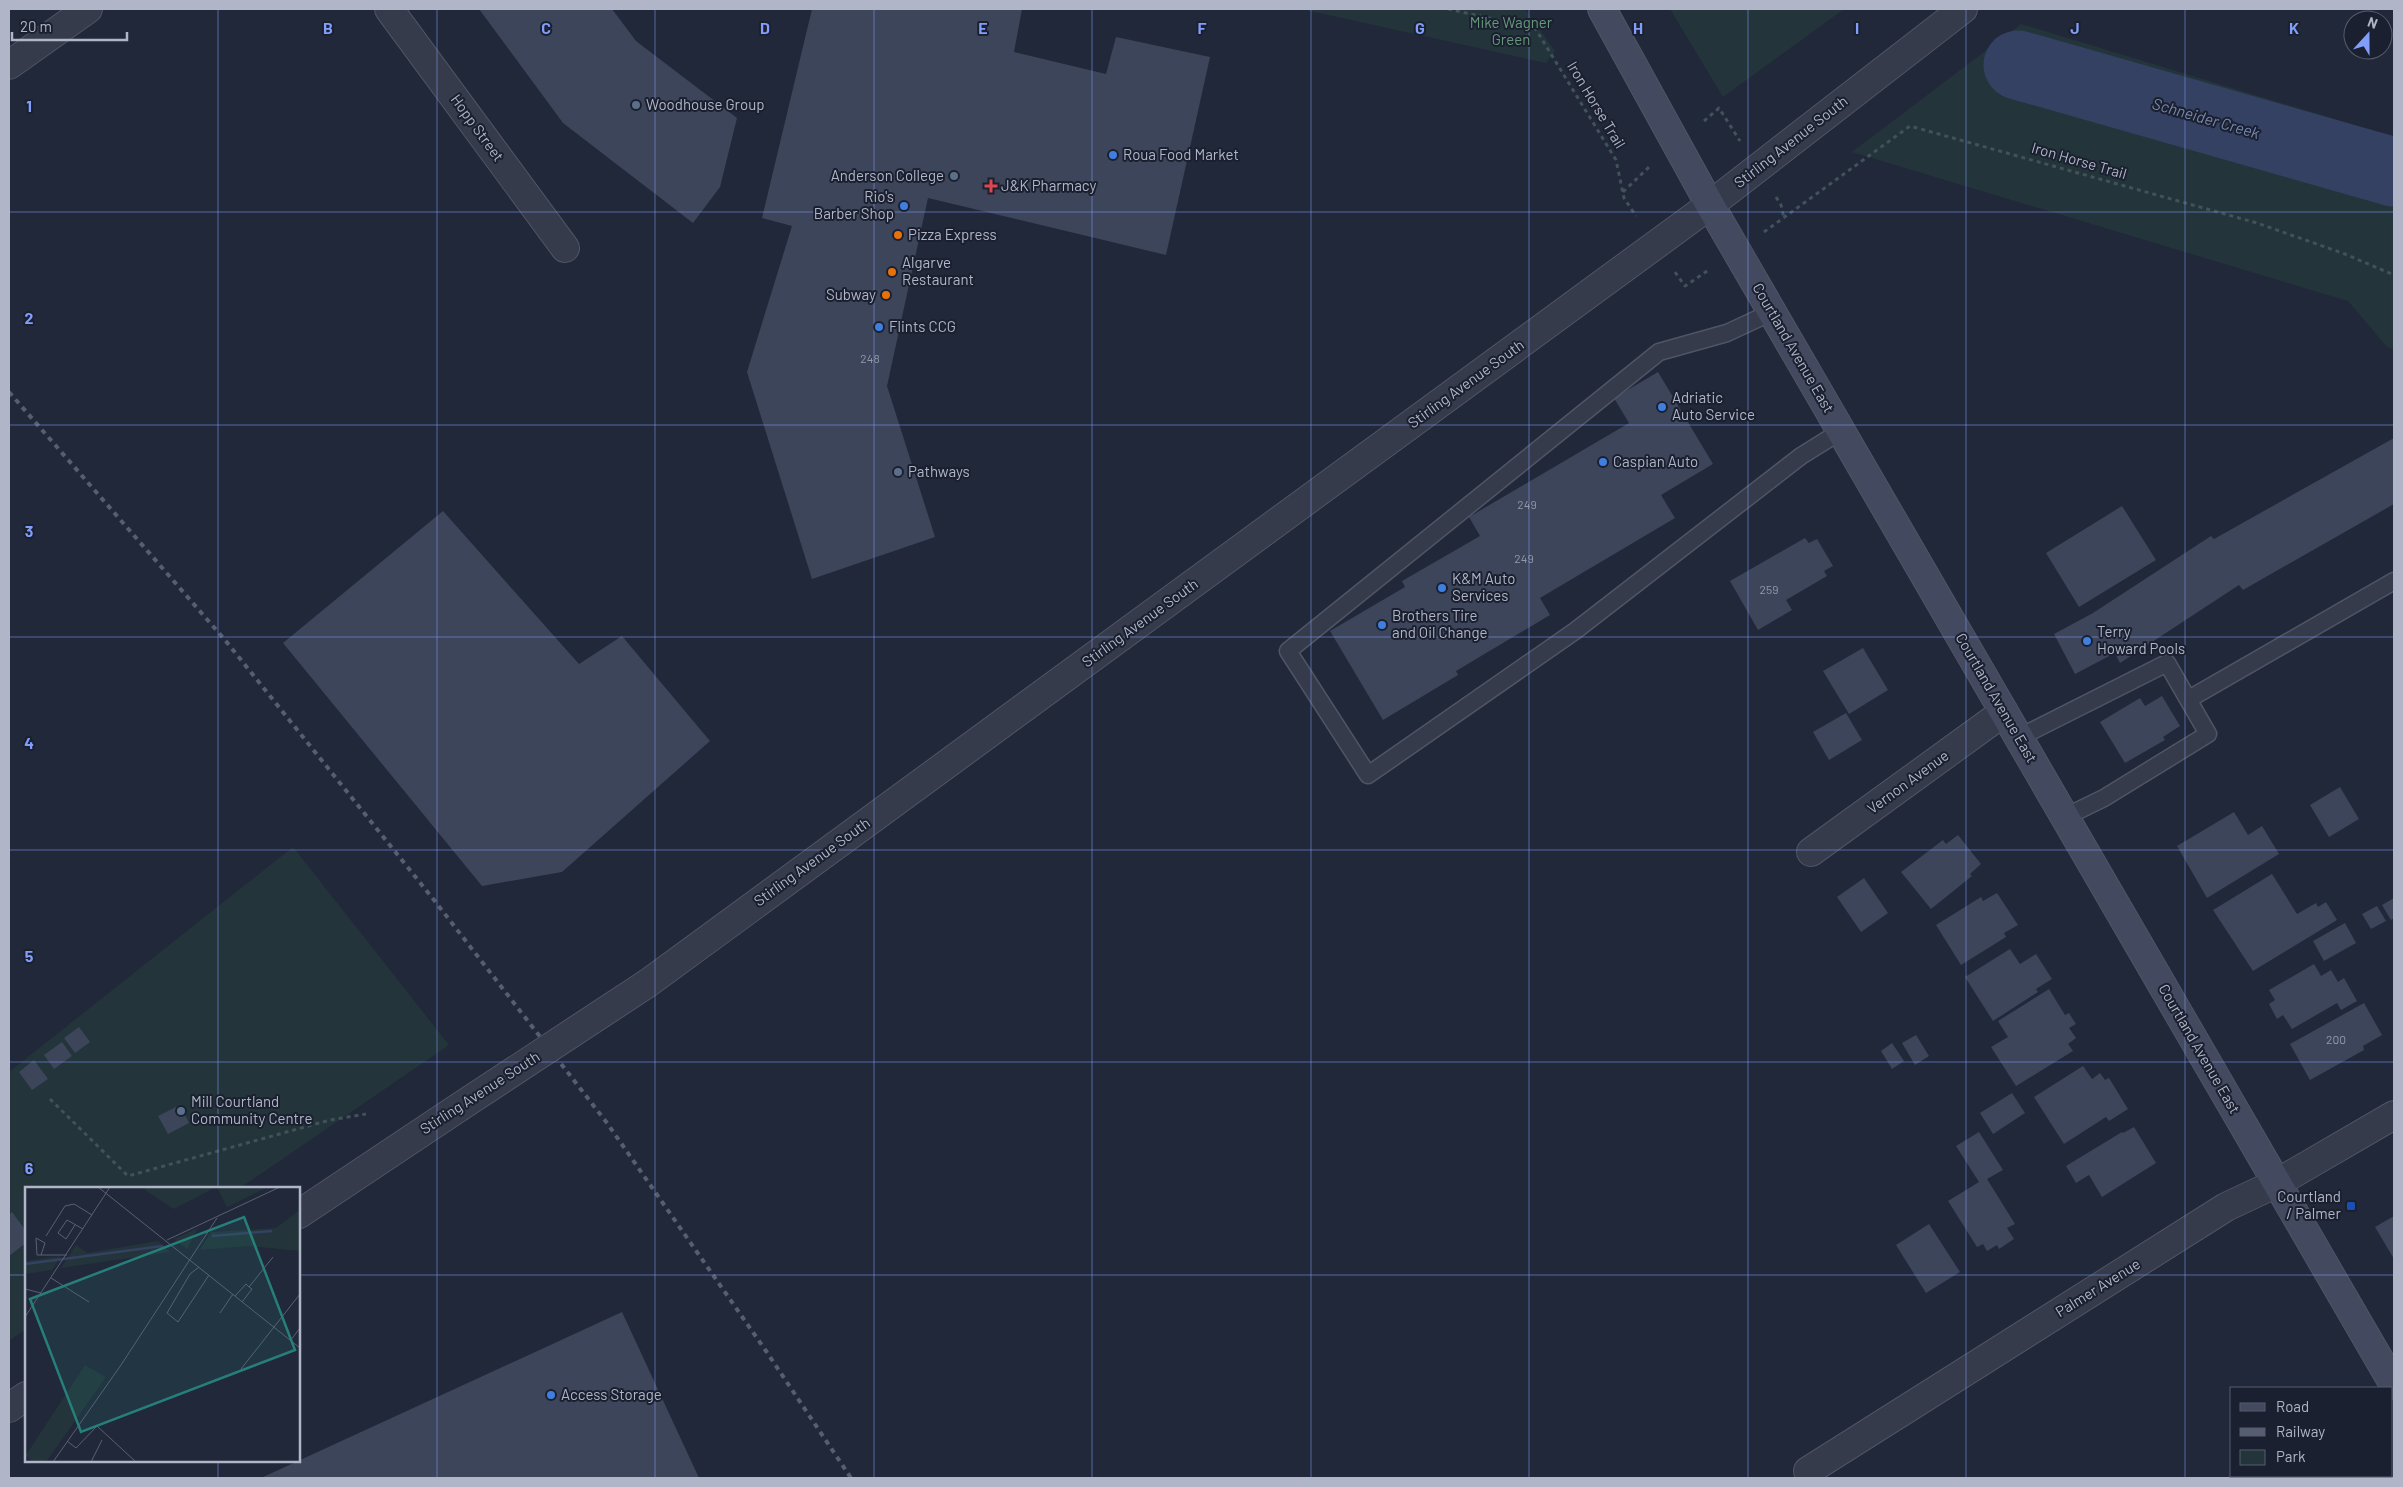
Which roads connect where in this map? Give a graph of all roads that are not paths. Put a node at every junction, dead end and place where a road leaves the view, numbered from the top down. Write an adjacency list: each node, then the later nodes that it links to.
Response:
1 (88, 9): 5 (street)
2 (389, 9): 7 (street, Hopp Street)
3 (1602, 9): 6 (main road, Courtland Avenue East)
4 (1963, 9): 6 (street, Stirling Avenue South)
5 (9, 65)
6 (1710, 205): 8 (main road, Courtland Avenue East); 18 (street, Stirling Avenue South, bridge)
7 (565, 248)
8 (1772, 312): 9 (main road, Courtland Avenue East); 9 (lane)
9 (1841, 431): 12 (main road, Courtland Avenue East)
10 (2394, 581): 11 (lane)
11 (2189, 699): 13 (lane); 14 (lane)
12 (2004, 712): 13 (main road, Courtland Avenue East); 15 (street, Vernon Avenue)
13 (2018, 738): 14 (main road, Courtland Avenue East)
14 (2065, 816): 17 (main road, Courtland Avenue East)
15 (1811, 852)
16 (2394, 1115): 17 (street, Palmer Avenue)
17 (2277, 1184): 19 (main road, Courtland Avenue East); 22 (street, Palmer Avenue)
18 (300, 1213)
19 (2393, 1381)
20 (25, 1397): 21 (street)
21 (9, 1408)
22 (1808, 1471)

